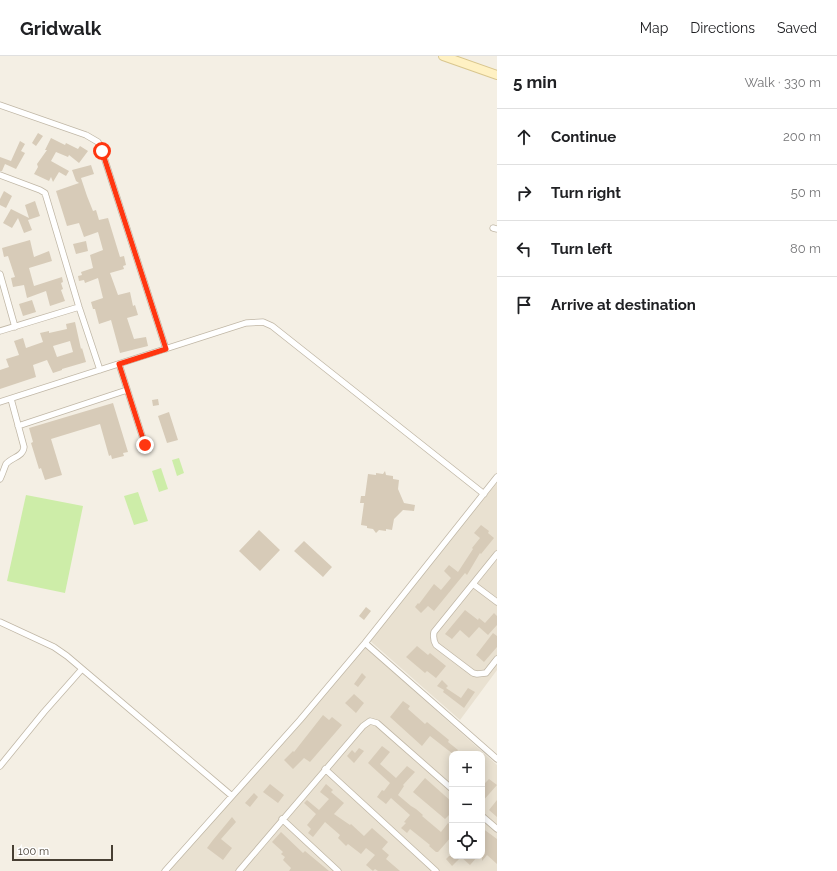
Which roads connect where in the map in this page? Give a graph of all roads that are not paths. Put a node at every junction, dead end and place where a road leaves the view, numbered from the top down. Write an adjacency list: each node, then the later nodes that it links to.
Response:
1 (443, 56): 2 (street)
2 (497, 75)
3 (0, 104): 9 (street)
4 (0, 175): 6 (street)
5 (0, 274): 7 (street)
6 (79, 307): 7 (street); 11 (street)
7 (15, 327): 8 (street)
8 (0, 331)
9 (166, 349): 10 (street); 19 (street)
10 (119, 364): 11 (street); 12 (street)
11 (100, 370): 13 (street)
12 (127, 390): 15 (street); 16 (street)
13 (11, 399): 14 (street); 15 (street)
14 (0, 402)
15 (18, 426): 18 (street)
16 (145, 445)
17 (497, 477): 19 (street)
18 (0, 479)
19 (484, 494): 24 (street)
20 (497, 554): 21 (street)
21 (473, 584): 22 (street); 25 (street)
22 (497, 602)
23 (0, 622): 26 (street)
24 (365, 643): 27 (street); 31 (street)
25 (497, 659)
26 (82, 669): 28 (street); 31 (street)
27 (497, 759)
28 (0, 766)
29 (325, 769): 30 (street); 32 (street); 38 (street)
30 (450, 787)
31 (232, 796): 35 (street)
32 (282, 819): 36 (street); 37 (street)
33 (485, 819): 34 (street)
34 (497, 829)
35 (165, 871)
36 (239, 871)
37 (338, 871)
38 (436, 871)

